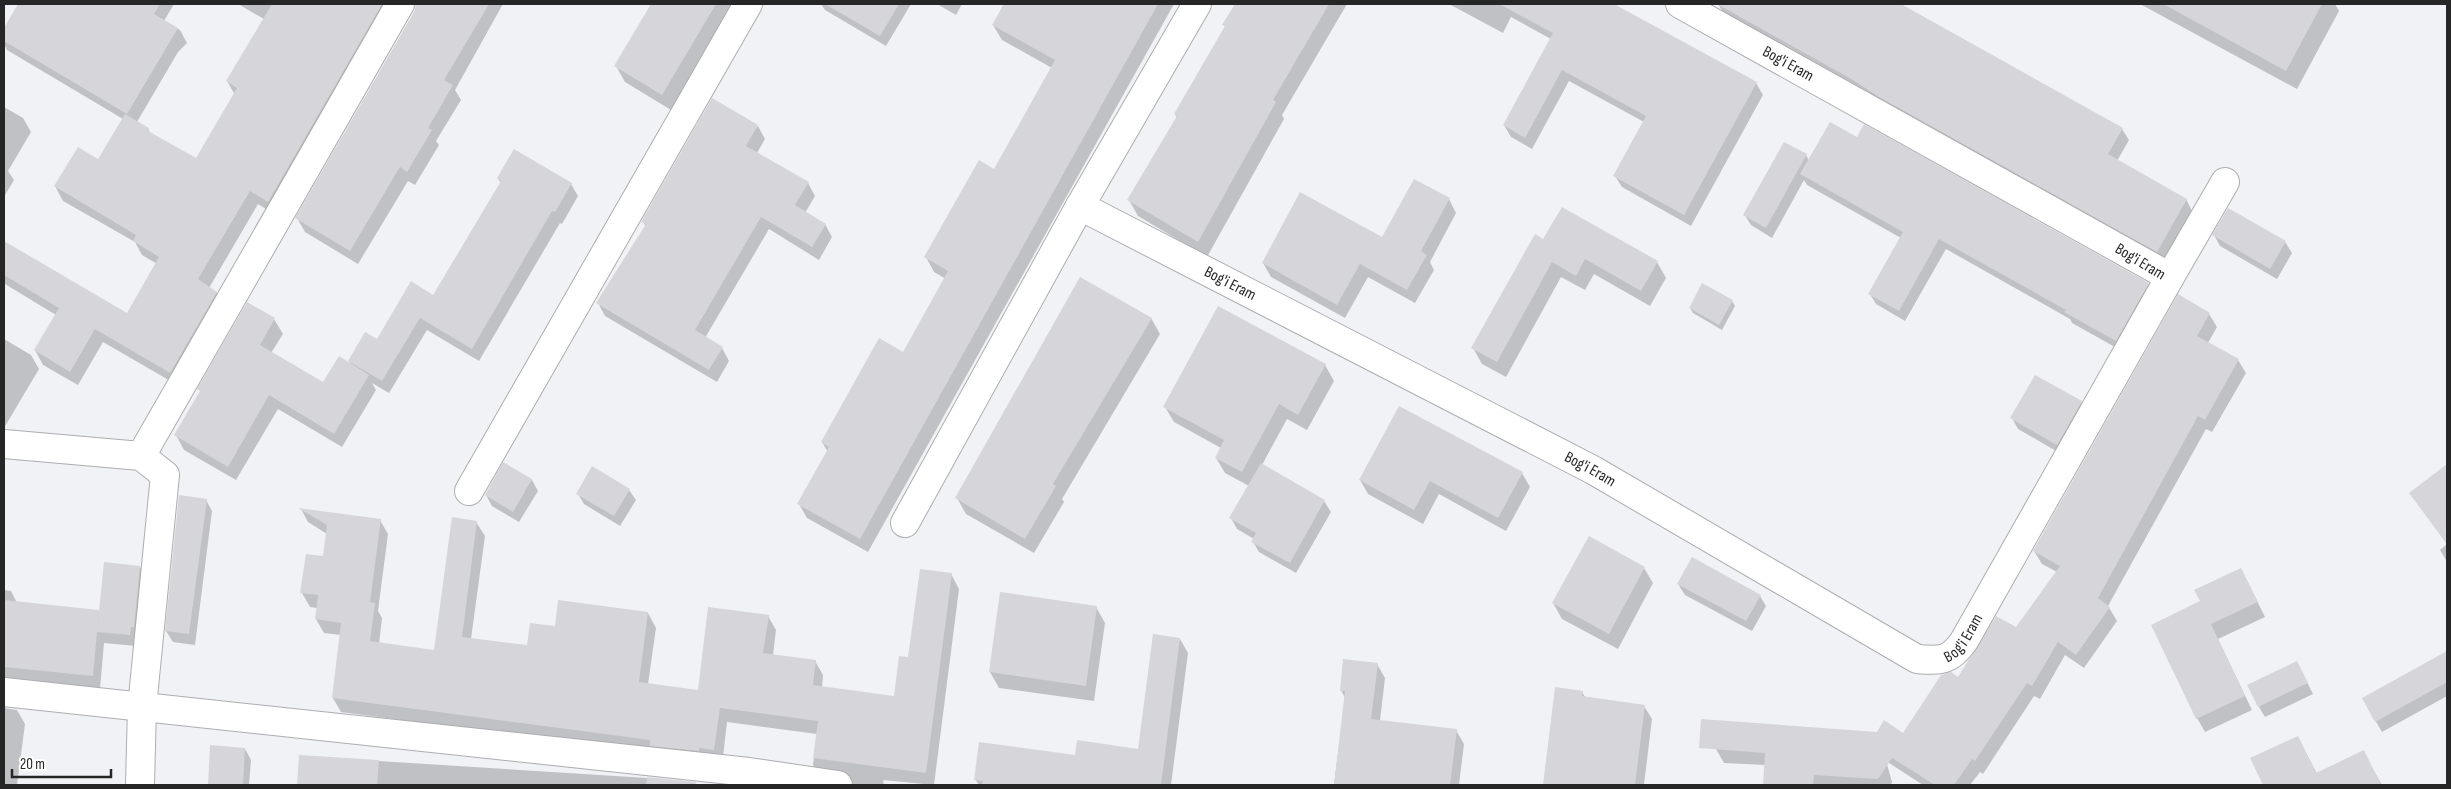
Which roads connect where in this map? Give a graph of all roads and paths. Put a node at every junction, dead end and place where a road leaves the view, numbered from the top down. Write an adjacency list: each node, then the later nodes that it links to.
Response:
1 (400, 4): 9 (street)
2 (748, 4): 10 (street)
3 (1197, 4): 6 (street)
4 (1680, 4): 7 (street, Bog'i Eram)
5 (2224, 182): 7 (street)
6 (1080, 206): 7 (street, Bog'i Eram); 11 (street)
7 (2170, 278)
8 (4, 444): 9 (street)
9 (141, 456): 13 (street)
10 (468, 491)
11 (905, 522)
12 (4, 692): 13 (street)
13 (142, 707): 14 (street); 15 (street)
14 (140, 785)
15 (838, 785)

